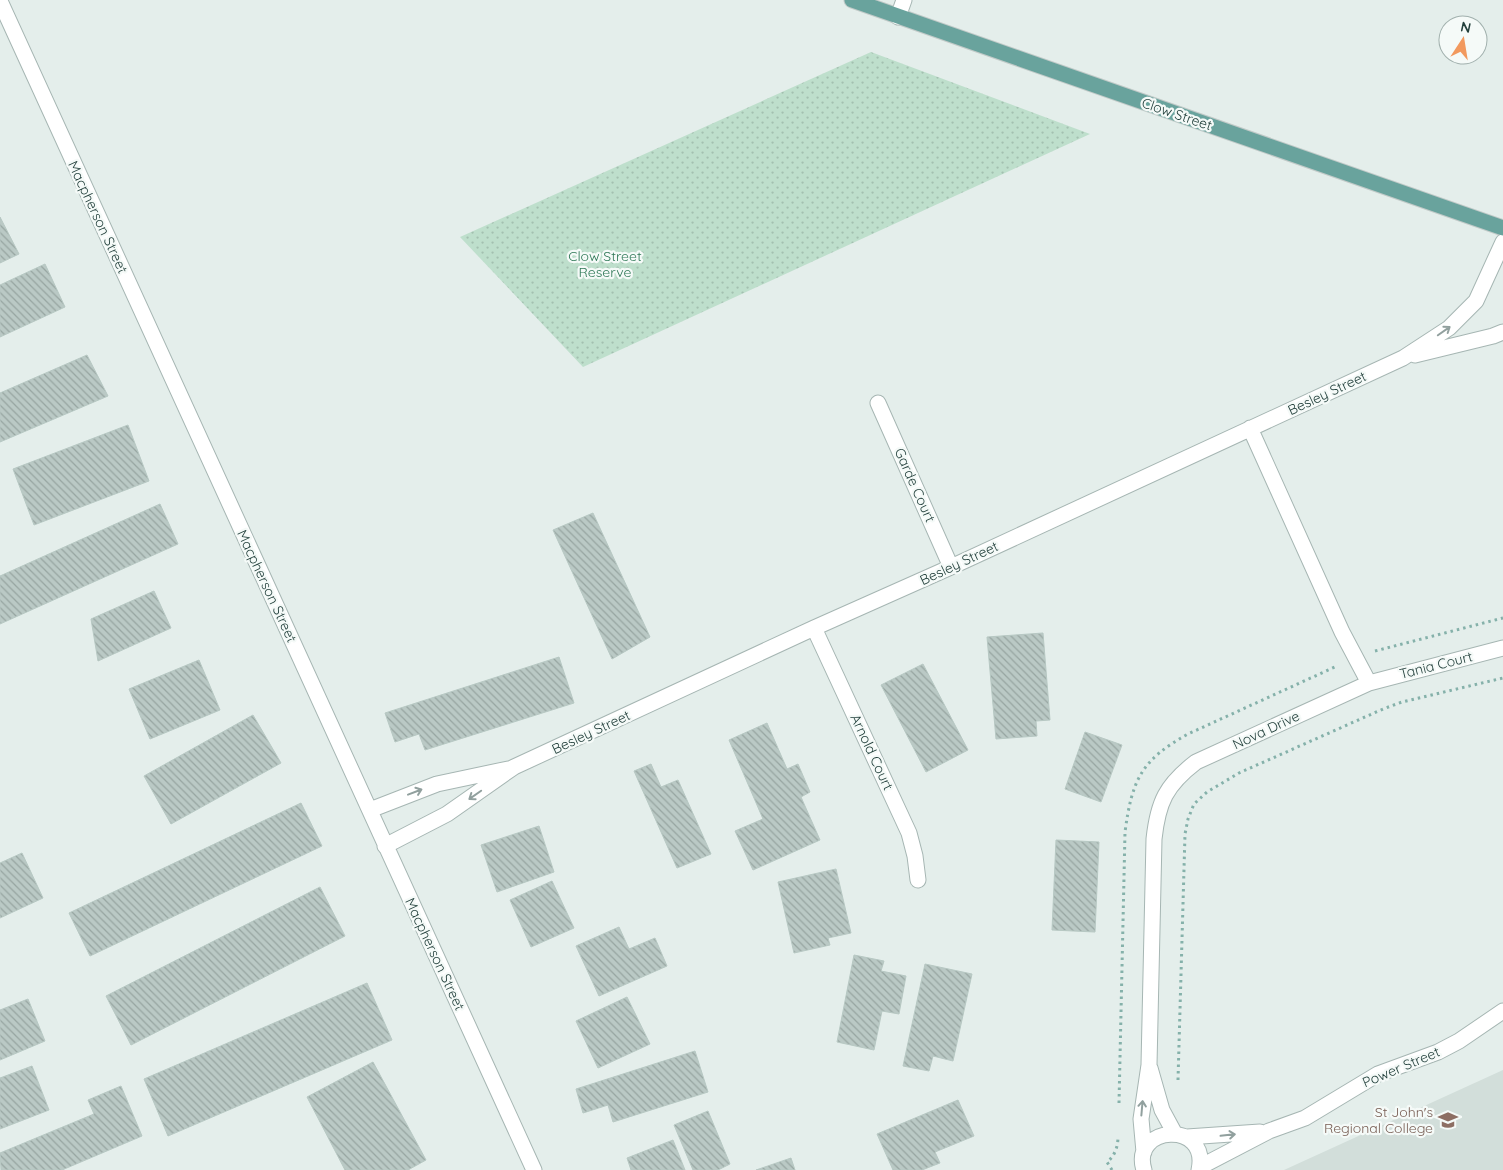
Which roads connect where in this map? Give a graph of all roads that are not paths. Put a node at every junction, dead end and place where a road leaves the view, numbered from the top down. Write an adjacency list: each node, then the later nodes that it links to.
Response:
1 (852, 0): 4 (main road, Clow Street)
2 (904, 0): 4 (street)
3 (0, 1): 16 (street, Macpherson Street)
4 (898, 17): 5 (main road, Clow Street)
5 (1503, 228)
6 (1503, 242): 8 (street, Besley Street, one-way to 6)
7 (1503, 332): 8 (street, Besley Street)
8 (1403, 358): 10 (street, Besley Street)
9 (878, 403): 11 (street, Garde Court)
10 (1250, 428): 11 (street, Besley Street); 14 (street)
11 (951, 567): 12 (street, Besley Street)
12 (814, 628): 15 (street, Besley Street); 18 (street, Arnold Court)
13 (1503, 648): 14 (street, Tania Court)
14 (1370, 683): 20 (street, Nova Drive)
15 (514, 767): 16 (street, Besley Street, one-way to 15); 17 (street, Besley Street, one-way to 17)
16 (370, 810): 17 (street, Macpherson Street)
17 (385, 846): 25 (street, Macpherson Street)
18 (918, 880)
19 (1503, 1011): 21 (street, Power Street)
20 (1149, 1064): 22 (street, Nova Drive); 23 (street, Nova Drive, one-way to 20)
21 (1268, 1131): 22 (street, Power Street, one-way to 21); 24 (street, Power Street)
22 (1181, 1136): 23 (street, Power Street); 24 (street, Nova Drive)
23 (1143, 1160): 26 (street)
24 (1200, 1168)
25 (534, 1170)
26 (1131, 1170)

